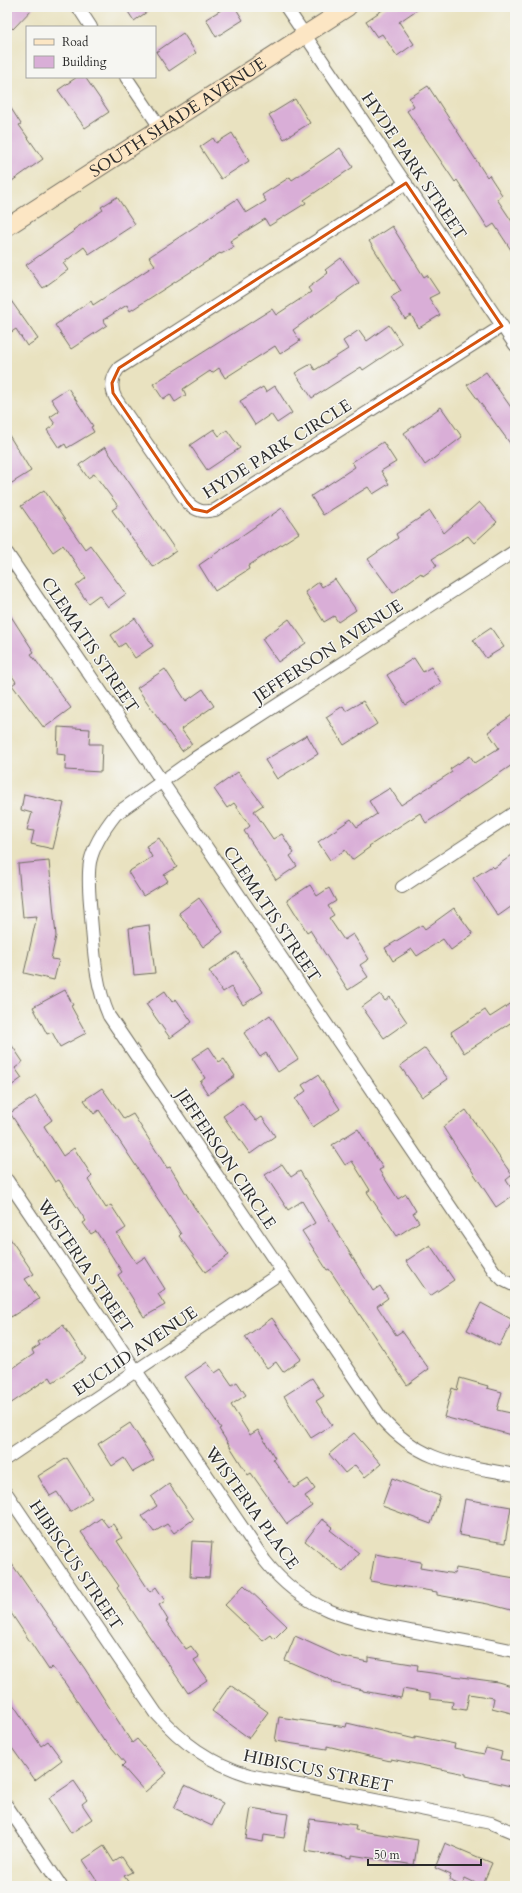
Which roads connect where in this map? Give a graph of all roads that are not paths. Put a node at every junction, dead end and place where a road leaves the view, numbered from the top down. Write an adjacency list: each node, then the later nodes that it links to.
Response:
1 (78, 7): 4 (street)
2 (286, 7): 5 (street, HYDE PARK STREET)
3 (348, 7): 5 (street, SOUTH SHADE AVENUE)
4 (90, 26)
5 (305, 35): 7 (street, SOUTH SHADE AVENUE); 8 (street, HYDE PARK STREET)
6 (127, 78): 7 (street)
7 (161, 129): 9 (street, SOUTH SHADE AVENUE)
8 (406, 183): 10 (street, HYDE PARK STREET); 10 (street, HYDE PARK CIRCLE)
9 (7, 227)
10 (502, 326): 11 (street, HYDE PARK STREET)
11 (515, 344)
12 (515, 551): 14 (street, JEFFERSON AVENUE)
13 (7, 553): 14 (street, CLEMATIS STREET)
14 (162, 782): 18 (street, JEFFERSON CIRCLE); 19 (street, CLEMATIS STREET)
15 (515, 812): 16 (street)
16 (402, 887)
17 (7, 1180): 20 (street, WISTERIA STREET)
18 (282, 1272): 20 (street, EUCLID AVENUE); 22 (street, JEFFERSON CIRCLE)
19 (515, 1286)
20 (136, 1370): 21 (street, EUCLID AVENUE); 24 (street, WISTERIA PLACE)
21 (7, 1458)
22 (515, 1475)
23 (7, 1494): 26 (street, HIBISCUS STREET)
24 (515, 1651)
25 (7, 1806): 27 (street)
26 (515, 1833)
27 (61, 1886)

